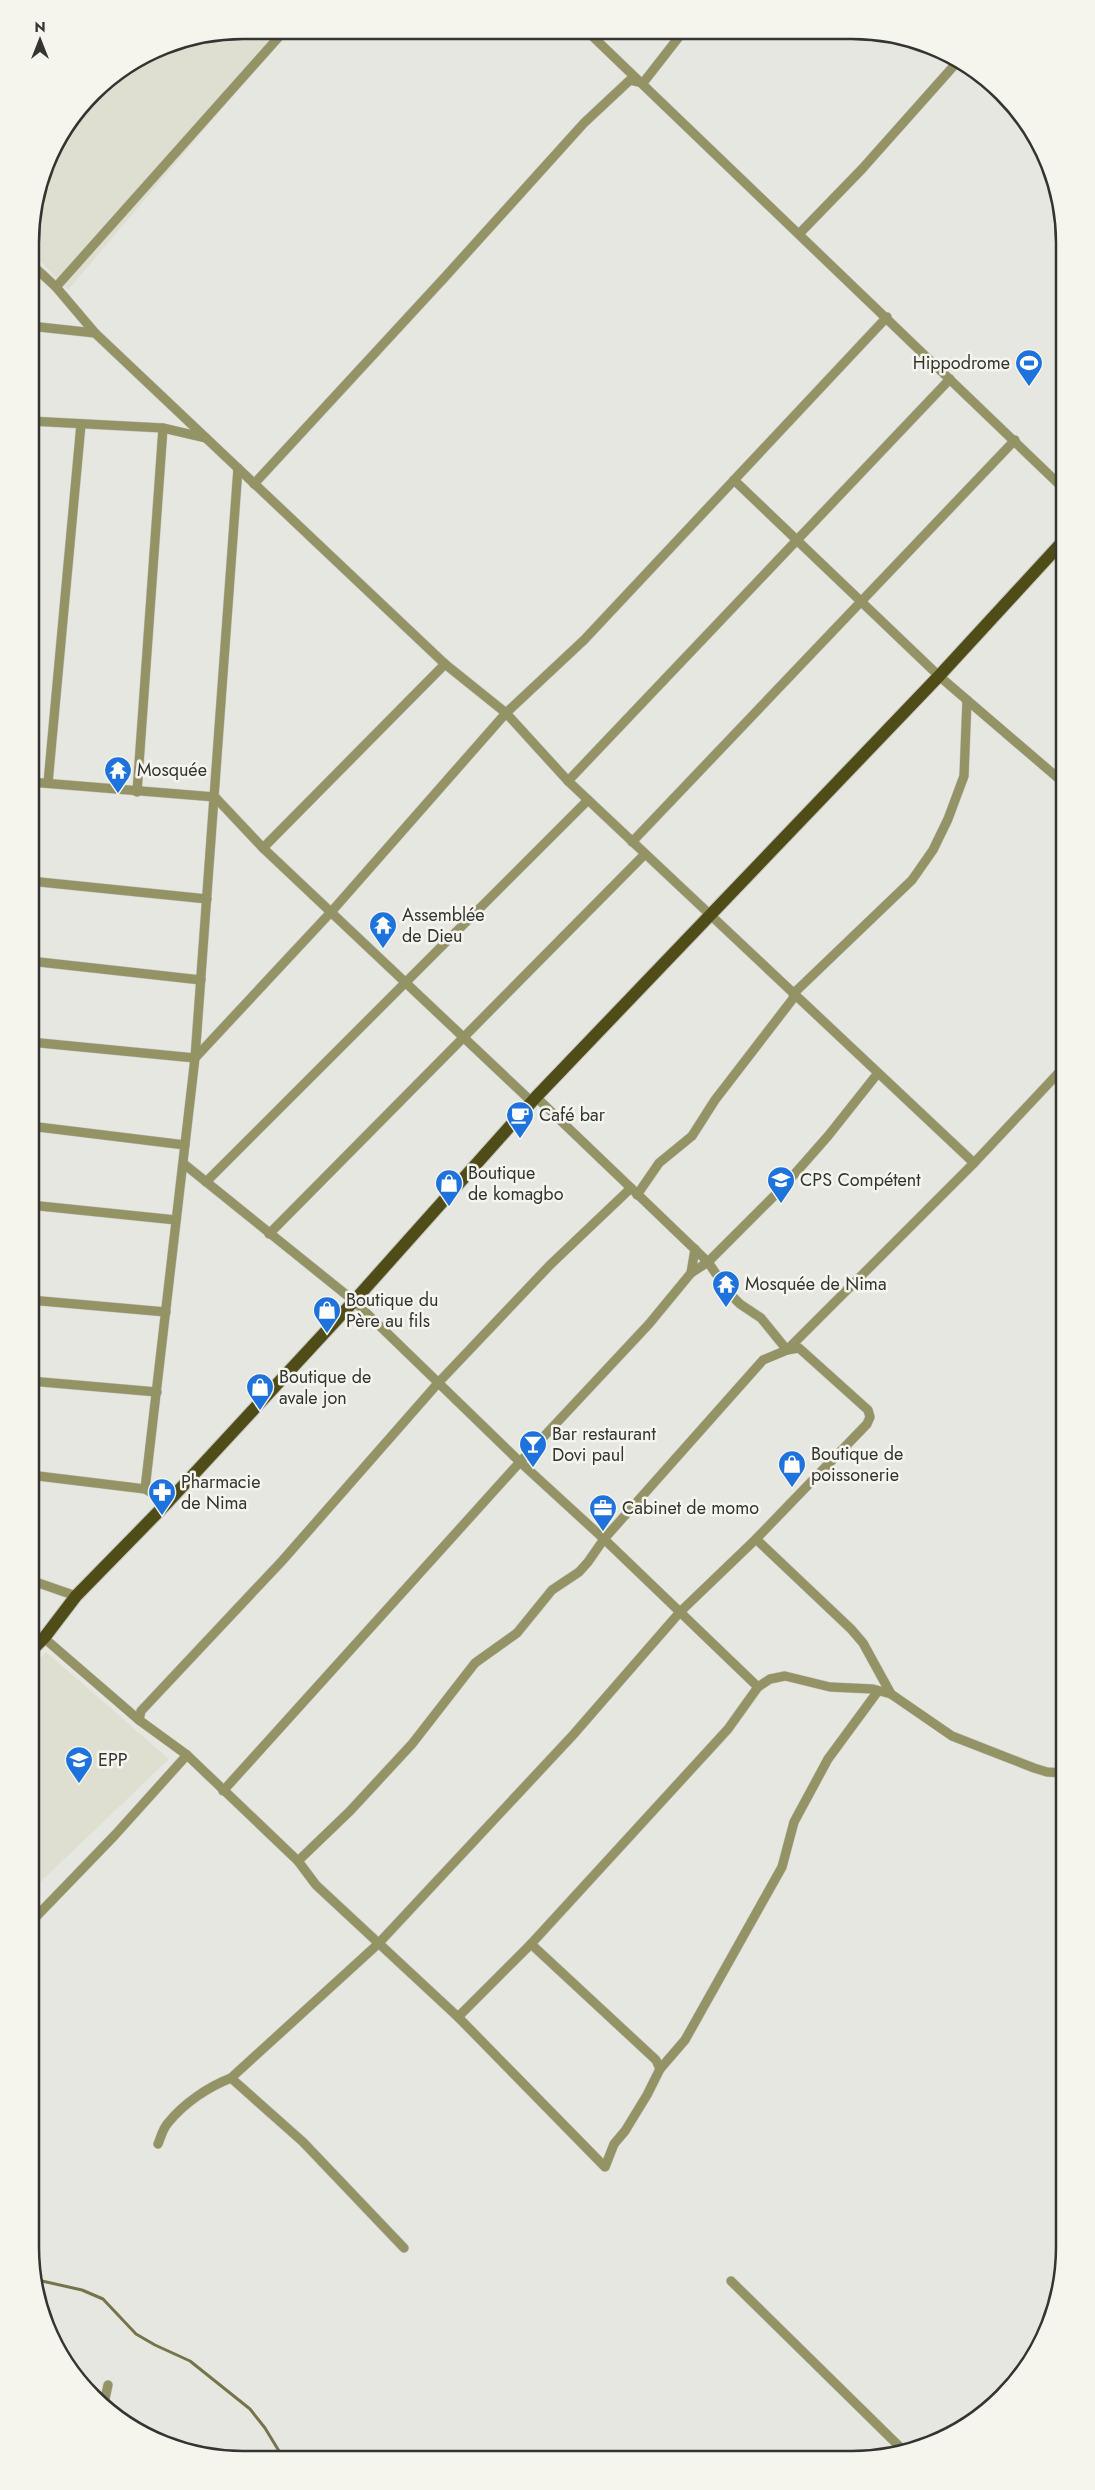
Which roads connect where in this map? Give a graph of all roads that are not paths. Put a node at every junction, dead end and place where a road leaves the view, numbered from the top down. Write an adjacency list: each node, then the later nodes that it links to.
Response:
1 (277, 39): 8 (street)
2 (596, 39): 5 (street)
3 (677, 39): 5 (street)
4 (954, 66): 6 (street)
5 (643, 83): 6 (street); 21 (street)
6 (799, 234): 9 (street)
7 (39, 271): 8 (street)
8 (56, 287): 11 (street)
9 (886, 318): 12 (street); 19 (street)
10 (39, 327): 11 (street)
11 (95, 333): 16 (street)
12 (950, 379): 17 (street); 22 (street)
13 (39, 422): 14 (street)
14 (81, 424): 15 (street); 32 (street)
15 (163, 428): 16 (street); 33 (street)
16 (206, 438): 18 (street)
17 (1015, 440): 20 (street); 24 (street)
18 (238, 468): 21 (street); 34 (street)
19 (734, 480): 22 (street); 28 (street)
20 (1056, 481)
21 (254, 484): 25 (street)
22 (797, 540): 24 (street); 30 (street)
23 (1056, 549): 26 (main road)
24 (861, 602): 26 (street); 36 (street)
25 (445, 664): 28 (street); 37 (street)
26 (939, 676): 27 (street); 42 (main road)
27 (967, 700): 29 (street); 46 (street)
28 (506, 713): 30 (street); 41 (street)
29 (1056, 776)
30 (568, 781): 35 (street)
31 (39, 782): 32 (street)
32 (48, 783): 33 (street)
33 (137, 792): 34 (street)
34 (215, 797): 37 (street); 40 (street)
35 (588, 800): 36 (street); 45 (street)
36 (632, 842): 38 (street)
37 (263, 848): 41 (street)
38 (645, 854): 42 (street); 47 (street)
39 (39, 882): 40 (street)
40 (207, 899): 44 (street)
41 (332, 911): 45 (street); 49 (street)
42 (709, 915): 46 (street); 52 (main road)
43 (39, 962): 44 (street)
44 (201, 980): 49 (street)
45 (405, 983): 47 (street); 57 (street)
46 (794, 995): 50 (street); 58 (street)
47 (463, 1038): 52 (street); 61 (street)
48 (39, 1043): 49 (street)
49 (194, 1058): 54 (street)
50 (878, 1073): 56 (street); 63 (street)
51 (1056, 1076): 56 (street)
52 (534, 1099): 58 (street); 66 (main road)
53 (39, 1127): 54 (street)
54 (185, 1145): 55 (street)
55 (184, 1164): 57 (street); 60 (street)
56 (974, 1164): 68 (street)
57 (206, 1182): 61 (street)
58 (634, 1192): 62 (street); 70 (street)
59 (39, 1206): 60 (street)
60 (176, 1220): 67 (street)
61 (269, 1234): 66 (street)
62 (694, 1249): 63 (street); 64 (street)
63 (708, 1262): 64 (street); 68 (street)
64 (691, 1273): 72 (street)
65 (39, 1301): 67 (street)
66 (354, 1301): 70 (street); 75 (main road)
67 (166, 1312): 71 (street)
68 (788, 1350): 76 (street); 77 (street)
69 (39, 1382): 71 (street)
70 (439, 1382): 72 (street); 86 (street)
71 (157, 1392): 74 (street)
72 (520, 1462): 76 (street); 89 (street)
73 (39, 1476): 74 (street)
74 (146, 1489): 75 (street)
75 (168, 1502): 79 (main road)
76 (604, 1539): 80 (street); 90 (street)
77 (756, 1540): 80 (street); 85 (street)
78 (39, 1583): 79 (street)
79 (76, 1596): 81 (main road)
80 (680, 1612): 83 (street); 92 (street)
81 (44, 1638): 82 (main road); 86 (street)
82 (39, 1643)
83 (758, 1688): 84 (street); 93 (street)
84 (878, 1691): 85 (street); 95 (street)
85 (890, 1694): 88 (street)
86 (139, 1720): 87 (street)
87 (187, 1756): 89 (street); 91 (street)
88 (1056, 1772)
89 (223, 1792): 90 (street)
90 (298, 1861): 92 (street)
91 (39, 1913)
92 (378, 1944): 94 (street); 96 (street)
93 (531, 1944): 94 (street); 95 (street)
94 (458, 2017): 95 (street)
95 (660, 2069)
96 (231, 2078): 97 (street); 98 (street)
97 (158, 2144)
98 (404, 2248)
99 (731, 2281): 102 (street)
100 (108, 2386): 101 (street)
101 (105, 2398)
102 (898, 2446)

